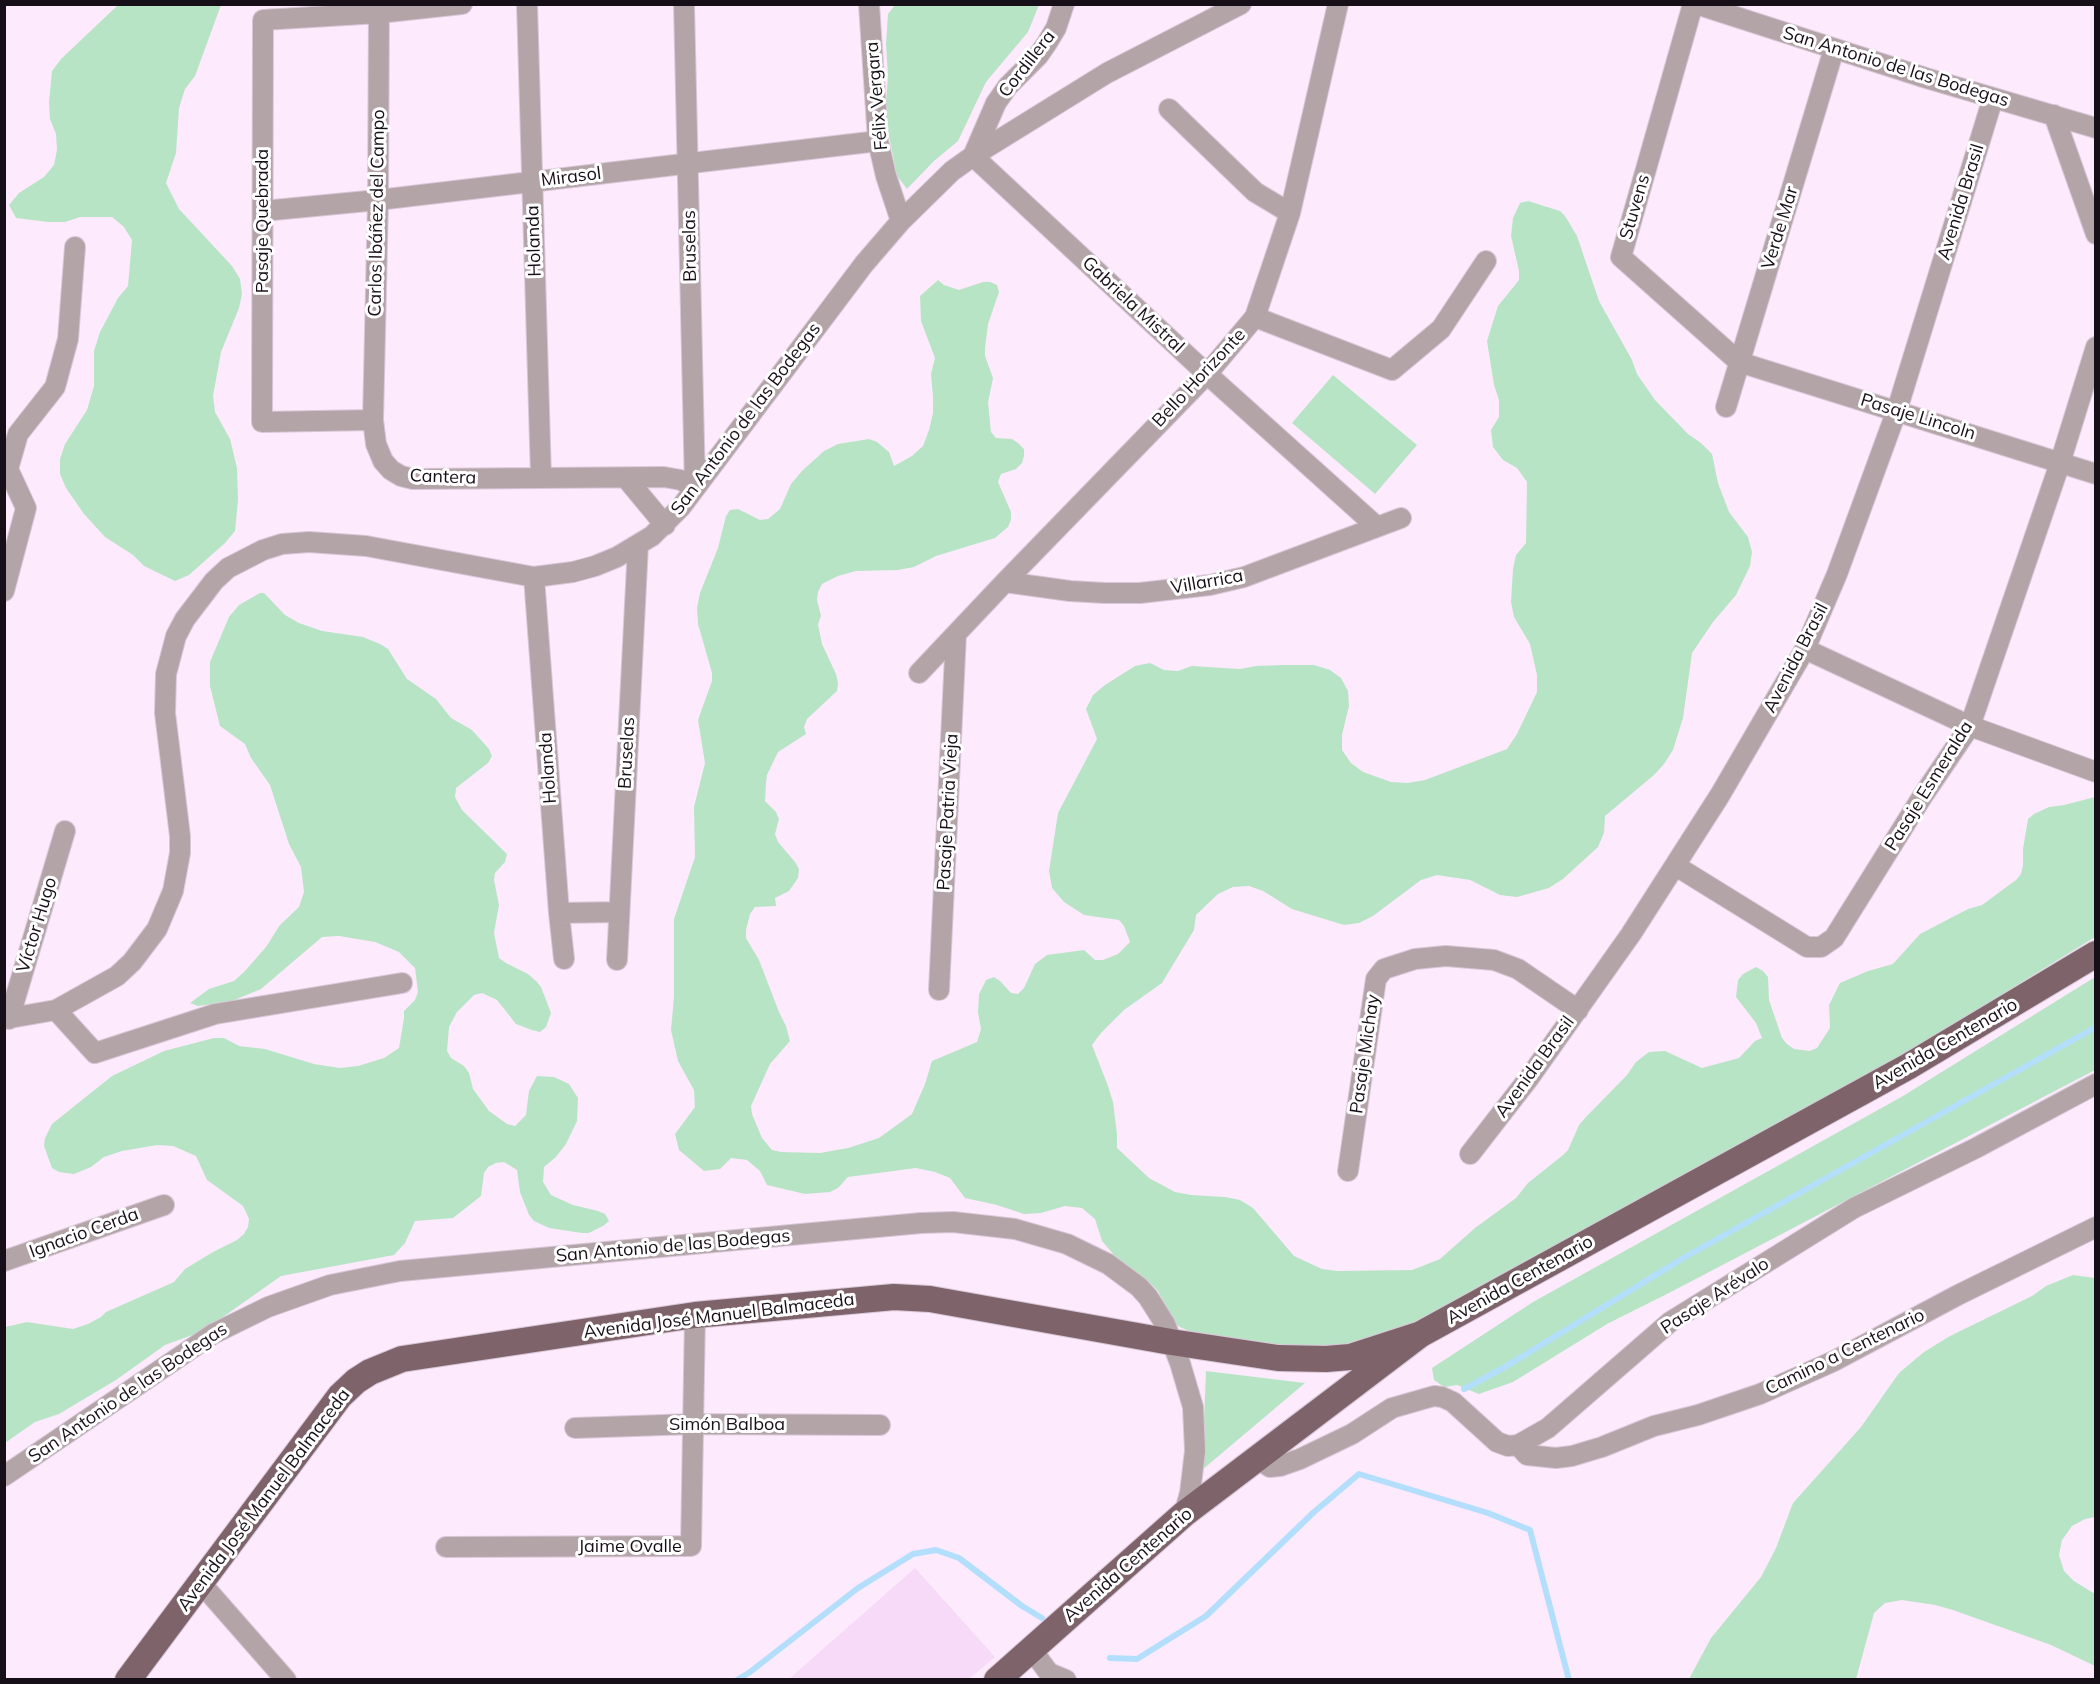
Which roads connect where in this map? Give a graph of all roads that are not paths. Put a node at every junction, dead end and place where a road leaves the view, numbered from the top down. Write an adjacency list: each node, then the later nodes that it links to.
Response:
1 (462, 4): 9 (street)
2 (526, 4): 18 (street, Holanda)
3 (684, 4): 17 (street, Bruselas)
4 (869, 4): 15 (street, Félix Vergara)
5 (1064, 4): 16 (street, Cordillera)
6 (1241, 4): 16 (street, San Antonio de las Bodegas)
7 (1338, 4): 21 (street, Bello Horizonte)
8 (1695, 4): 10 (street, San Antonio de las Bodegas); 28 (street, Stuvens)
9 (379, 9): 19 (street, Carlos Ibáñez del Campo); 20 (street, Pasaje Quebrada)
10 (1834, 49): 11 (street, San Antonio de las Bodegas); 28 (street, Verde Mar)
11 (1993, 98): 13 (street, San Antonio de las Bodegas); 31 (street, Avenida Brasil)
12 (1169, 109): 21 (street)
13 (2054, 115): 14 (street, San Antonio de las Bodegas); 23 (street)
14 (2096, 128)
15 (878, 141): 17 (street, Mirasol); 22 (street, Félix Vergara)
16 (973, 156): 22 (street, San Antonio de las Bodegas); 29 (street, Gabriela Mistral)
17 (688, 162): 18 (street, Mirasol); 37 (street, Bruselas)
18 (532, 182): 19 (street, Mirasol); 35 (street, Holanda)
19 (378, 200): 20 (street, Mirasol); 32 (street, Carlos Ibáñez del Campo)
20 (263, 211): 32 (street, Pasaje Quebrada)
21 (1290, 213): 26 (street, Bello Horizonte)
22 (901, 221): 37 (street, San Antonio de las Bodegas)
23 (2096, 234)
24 (75, 247): 44 (street)
25 (1486, 261): 26 (street)
26 (1255, 317): 29 (street, Bello Horizonte)
27 (2096, 347): 33 (street, Pasaje Esmeralda)
28 (1739, 362): 30 (street, Verde Mar); 31 (street, Pasaje Lincoln)
29 (1207, 374): 40 (street, Gabriela Mistral); 43 (street, Bello Horizonte)
30 (1726, 407)
31 (1897, 410): 33 (street, Pasaje Lincoln); 46 (street, Avenida Brasil)
32 (373, 420): 35 (street, Cantera)
33 (2060, 463): 34 (street, Pasaje Lincoln); 48 (street, Pasaje Esmeralda)
34 (2096, 474)
35 (541, 477): 36 (street, Cantera)
36 (626, 478): 37 (street, Cantera); 39 (street)
37 (695, 488): 39 (street, San Antonio de las Bodegas)
38 (1401, 518): 40 (street, Villarrica)
39 (665, 525): 41 (street, San Antonio de las Bodegas)
40 (1376, 526): 43 (street, Villarrica)
41 (638, 545): 42 (street, San Antonio de las Bodegas); 52 (street, Bruselas)
42 (534, 577): 53 (street, Holanda); 59 (street, San Antonio de las Bodegas)
43 (1005, 582): 45 (street, Bello Horizonte)
44 (4, 591)
45 (956, 634): 47 (street, Bello Horizonte); 58 (street, Pasaje Patria Vieja)
46 (1805, 649): 48 (street); 51 (street, Avenida Brasil)
47 (919, 673)
48 (1971, 726): 49 (street); 51 (street, Pasaje Esmeralda)
49 (2096, 772)
50 (65, 831): 61 (street, Víctor Hugo)
51 (1676, 866): 60 (street, Avenida Brasil)
52 (619, 912): 53 (street); 56 (street, Bruselas)
53 (559, 913): 55 (street, Holanda)
54 (2096, 954): 69 (main road, Avenida Centenario)
55 (564, 959)
56 (617, 960)
57 (402, 983): 59 (street)
58 (939, 990)
59 (57, 1010): 61 (street, San Antonio de las Bodegas)
60 (1578, 1010): 63 (street, Avenida Brasil); 64 (street, Pasaje Michay)
61 (7, 1019)
62 (2096, 1084): 74 (street, Pasaje Arévalo)
63 (1470, 1154)
64 (1348, 1171)
65 (164, 1205): 67 (street, Ignacio Cerda)
66 (2096, 1227): 74 (street, Camino a Centenario)
67 (4, 1261)
68 (695, 1315): 70 (main road, Avenida José Manuel Balmaceda); 71 (street, Jaime Ovalle); 79 (main road, Avenida José Manuel Balmaceda)
69 (1421, 1334): 70 (main road, Avenida José Manuel Balmaceda); 75 (main road, Avenida Centenario)
70 (1171, 1342): 76 (street, San Antonio de las Bodegas); 77 (street, San Antonio de las Bodegas)
71 (693, 1424): 72 (street, Simón Balboa); 73 (street, Simón Balboa); 78 (street, Jaime Ovalle)
72 (880, 1425)
73 (575, 1428)
74 (1518, 1445): 75 (street)
75 (1258, 1459): 77 (main road, Avenida Centenario)
76 (4, 1476)
77 (1184, 1514): 80 (main road, Avenida Centenario)
78 (446, 1547)
79 (200, 1582): 81 (main road, Avenida José Manuel Balmaceda); 82 (street)
80 (1032, 1650): 83 (main road, Avenida Centenario); 84 (street)
81 (128, 1680)
82 (286, 1680)
83 (997, 1680)
84 (1066, 1680)

